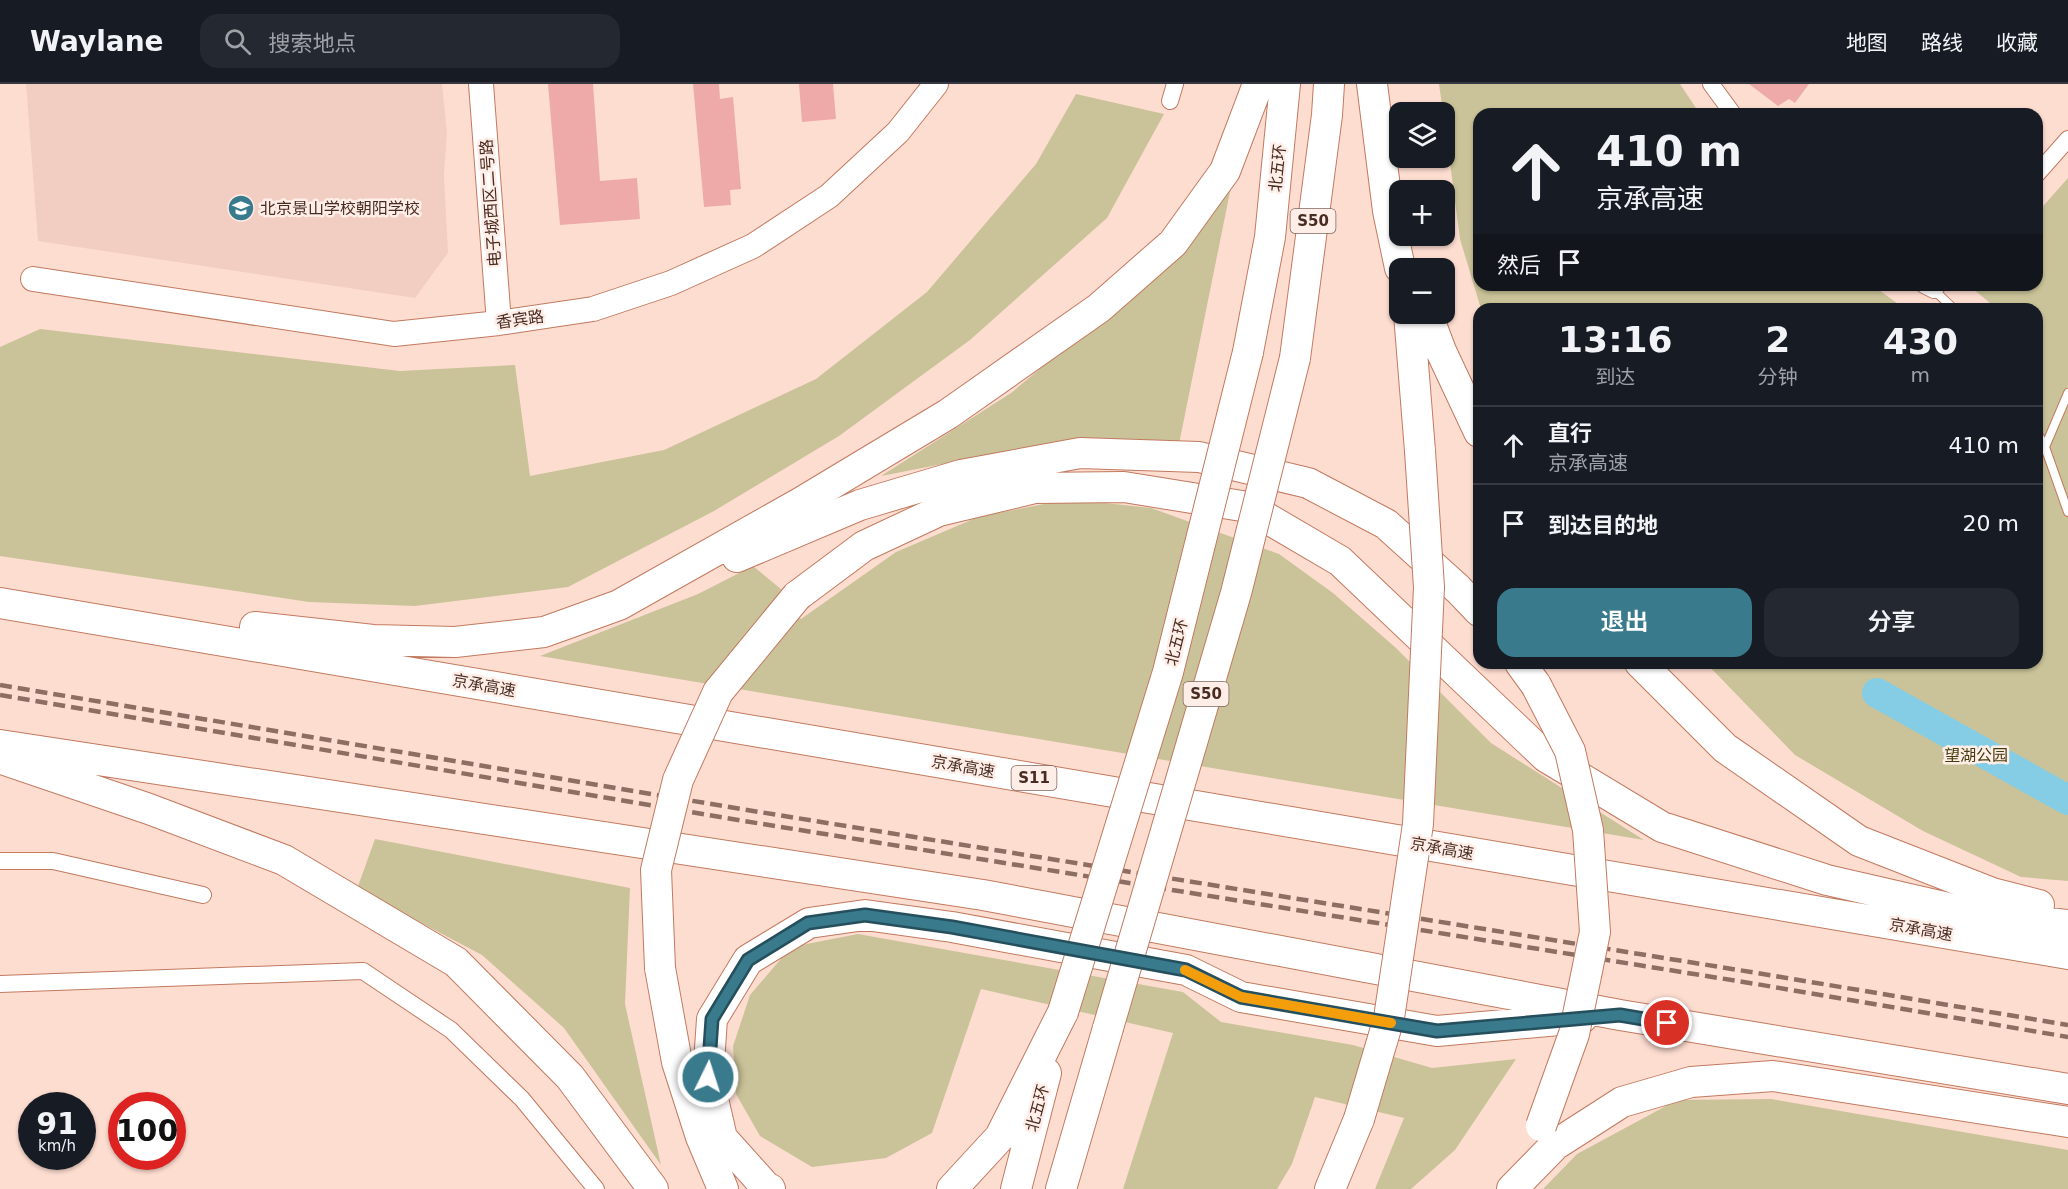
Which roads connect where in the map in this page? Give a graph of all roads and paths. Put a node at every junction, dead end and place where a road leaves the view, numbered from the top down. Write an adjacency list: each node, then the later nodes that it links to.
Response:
1 (481, 84): 19 (street, 电子城西区二号路)
2 (936, 84): 19 (street, 香宾路)
3 (1175, 84): 9 (street)
4 (1258, 84): 28 (highway)
5 (1285, 84): 40 (highway, 北五环 / S50, bridge)
6 (1329, 84): 50 (highway, S50, bridge)
7 (1371, 84): 13 (highway)
8 (1712, 84): 10 (street)
9 (1170, 101)
10 (1729, 108)
11 (2068, 139): 12 (street)
12 (2043, 167)
13 (1388, 211): 14 (highway); 15 (highway)
14 (1398, 258)
15 (1406, 258)
16 (33, 279): 19 (street, 香宾路)
17 (1937, 291): 18 (lane)
18 (1948, 303)
19 (499, 323)
20 (1410, 324): 51 (highway, bridge)
21 (1431, 324): 23 (highway)
22 (2068, 393): 25 (lane)
23 (1473, 419)
24 (2043, 443): 25 (lane)
25 (2045, 447): 26 (lane)
26 (2068, 512)
27 (0, 601): 28 (highway); 38 (highway, 京承高速 / S11)
28 (619, 605): 29 (highway)
29 (1473, 605)
30 (1646, 669): 36 (highway)
31 (1528, 674): 52 (highway, bridge)
32 (0, 745): 41 (highway)
33 (0, 758): 44 (highway)
34 (0, 861): 35 (street)
35 (203, 895)
36 (2068, 912)
37 (2068, 925): 46 (highway, bridge)
38 (2068, 954)
39 (0, 984): 45 (street)
40 (1063, 1012): 48 (highway); 49 (highway, 北五环 / S50)
41 (1620, 1015): 42 (highway); 47 (highway)
42 (2068, 1089)
43 (2068, 1122): 53 (highway)
44 (652, 1188)
45 (596, 1189)
46 (723, 1189)
47 (770, 1189)
48 (952, 1189)
49 (1016, 1189)
50 (1061, 1189)
51 (1330, 1189)
52 (1496, 1189)
53 (1512, 1189)

